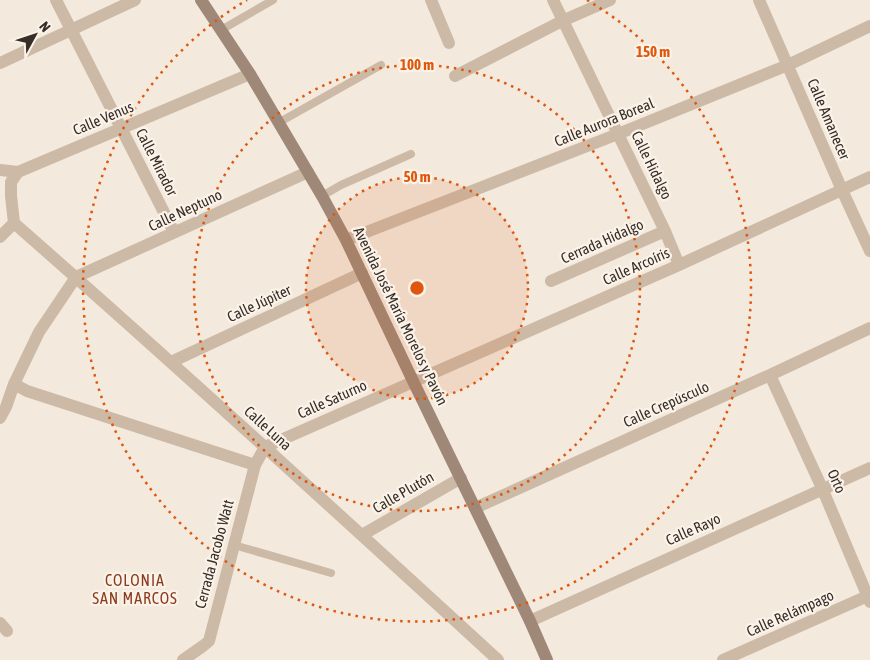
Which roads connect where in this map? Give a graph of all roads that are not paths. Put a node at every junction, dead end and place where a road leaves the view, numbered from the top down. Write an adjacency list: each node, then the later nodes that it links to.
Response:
1 (56, 0): 11 (street, Calle Mirador)
2 (135, 0): 11 (street)
3 (201, 0): 12 (street, Avenida José María Morelos y Pavón)
4 (273, 0): 12 (lane)
5 (430, 0): 13 (street)
6 (553, 0): 9 (street, Calle Hidalgo)
7 (610, 0): 9 (street)
8 (759, 0): 16 (street, Calle Amanecer)
9 (562, 21): 18 (street); 21 (street, Calle Hidalgo)
10 (870, 26): 16 (street, Calle Aurora Boreal)
11 (71, 30): 14 (street); 20 (street, Calle Mirador)
12 (221, 30): 17 (street, Avenida José María Morelos y Pavón)
13 (449, 43)
14 (0, 63)
15 (381, 65): 19 (lane)
16 (788, 65): 21 (street, Calle Aurora Boreal); 27 (street, Calle Amanecer)
17 (250, 74): 19 (street, Avenida José María Morelos y Pavón); 20 (street, Calle Venus)
18 (455, 76)
19 (278, 123): 25 (street, Avenida José María Morelos y Pavón)
20 (121, 128): 24 (street, Calle Venus); 31 (street, Calle Mirador)
21 (618, 134): 30 (street, Calle Hidalgo); 33 (street, Calle Aurora Boreal)
22 (411, 154): 28 (lane)
23 (0, 170): 24 (street)
24 (18, 172): 29 (street)
25 (308, 172): 28 (street, Avenida José María Morelos y Pavón); 31 (street, Calle Neptuno)
26 (870, 177): 27 (street, Calle Arcoíris)
27 (842, 190): 34 (street, Calle Amanecer); 35 (street, Calle Arcoíris)
28 (322, 196): 33 (street, Avenida José María Morelos y Pavón)
29 (14, 223): 32 (street); 37 (street, Calle Luna)
30 (666, 231): 35 (street, Calle Hidalgo); 38 (street, Cerrada Hidalgo)
31 (174, 232): 37 (street, Calle Neptuno)
32 (0, 237)
33 (346, 240): 36 (street, Avenida José María Morelos y Pavón)
34 (870, 250)
35 (679, 265): 42 (street, Calle Arcoíris)
36 (362, 273): 40 (street, Calle Júpiter); 42 (street, Avenida José María Morelos y Pavón)
37 (76, 277): 40 (street, Calle Luna); 43 (street)
38 (551, 281)
39 (870, 328): 41 (street, Calle Crepúsculo)
40 (170, 362): 45 (street, Calle Luna)
41 (770, 375): 49 (street, Orto); 50 (street, Calle Crepúsculo)
42 (413, 381): 45 (street, Calle Saturno); 48 (street, Avenida José María Morelos y Pavón)
43 (14, 384): 44 (street); 46 (street)
44 (2, 410)
45 (265, 447): 46 (street, Cerrada Jacobo Watt); 51 (street, Calle Luna)
46 (254, 465): 52 (street, Cerrada Jacobo Watt)
47 (870, 468): 49 (street, Calle Rayo)
48 (461, 478): 50 (street, Avenida José María Morelos y Pavón); 51 (street, Calle Plutón)
49 (822, 488): 54 (street, Orto); 55 (street, Calle Rayo)
50 (476, 508): 55 (street, Avenida José María Morelos y Pavón)
51 (362, 535): 57 (street, Calle Luna)
52 (234, 545): 53 (lane); 56 (street, Cerrada Jacobo Watt)
53 (331, 573)
54 (869, 598): 59 (street, Calle Relámpago)
55 (530, 621): 58 (street, Avenida José María Morelos y Pavón)
56 (183, 660)
57 (498, 660)
58 (547, 660)
59 (722, 660)

